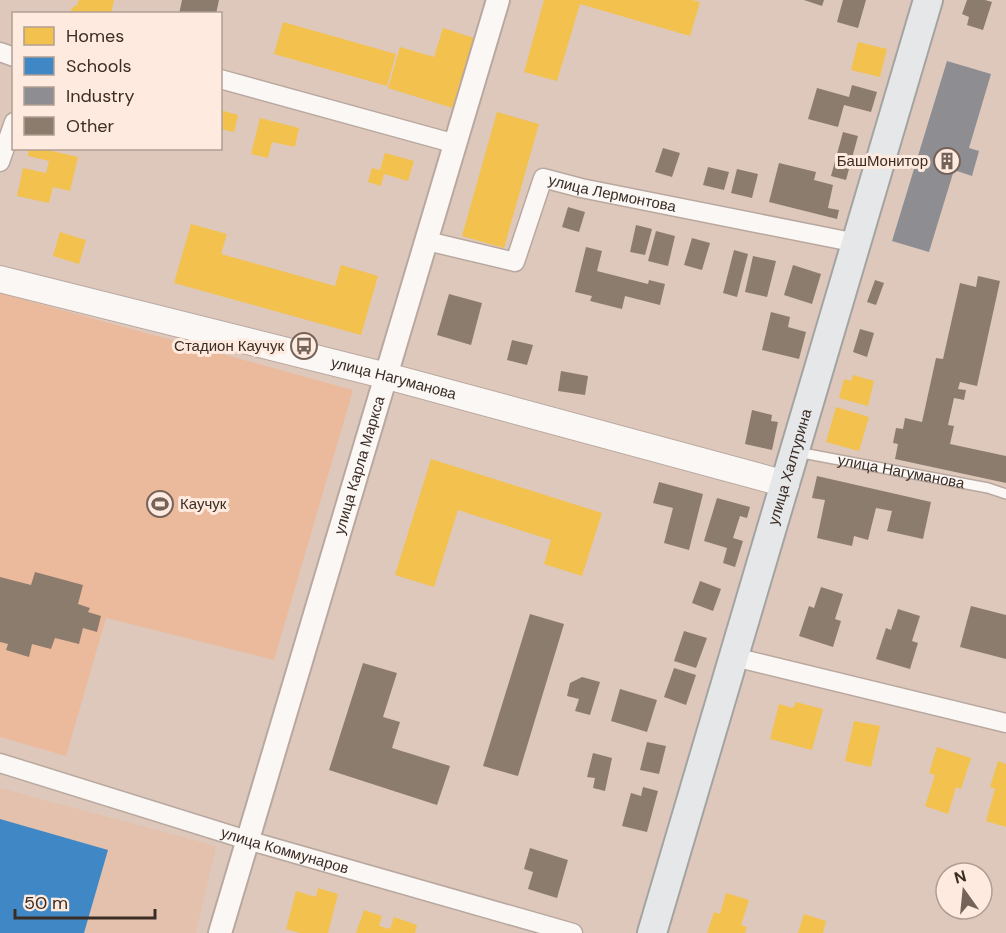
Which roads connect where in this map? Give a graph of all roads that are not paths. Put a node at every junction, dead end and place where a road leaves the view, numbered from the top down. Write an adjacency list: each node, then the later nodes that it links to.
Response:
1 (498, 0): 5 (street, улица Карла Маркса)
2 (928, 0): 8 (main road, улица Халтурина)
3 (222, 80): 5 (street)
4 (12, 128): 6 (street)
5 (456, 144): 7 (street, улица Карла Маркса)
6 (0, 162)
7 (427, 241): 8 (street, улица Лермонтова); 10 (street, улица Карла Маркса)
8 (857, 243): 11 (main road, улица Халтурина)
9 (0, 279): 10 (main road, улица Нагуманова)
10 (387, 376): 12 (main road, улица Нагуманова); 17 (street, улица Карла Маркса)
11 (795, 452): 12 (main road, улица Халтурина); 13 (lane, улица Нагуманова)
12 (786, 484): 14 (main road, улица Халтурина)
13 (1006, 494)
14 (734, 657): 15 (street); 20 (main road, улица Халтурина)
15 (1006, 723)
16 (0, 763): 17 (street, улица Коммунаров)
17 (247, 840): 18 (street, улица Карла Маркса); 19 (street, улица Коммунаров)
18 (220, 933)
19 (573, 933)
20 (652, 933)

